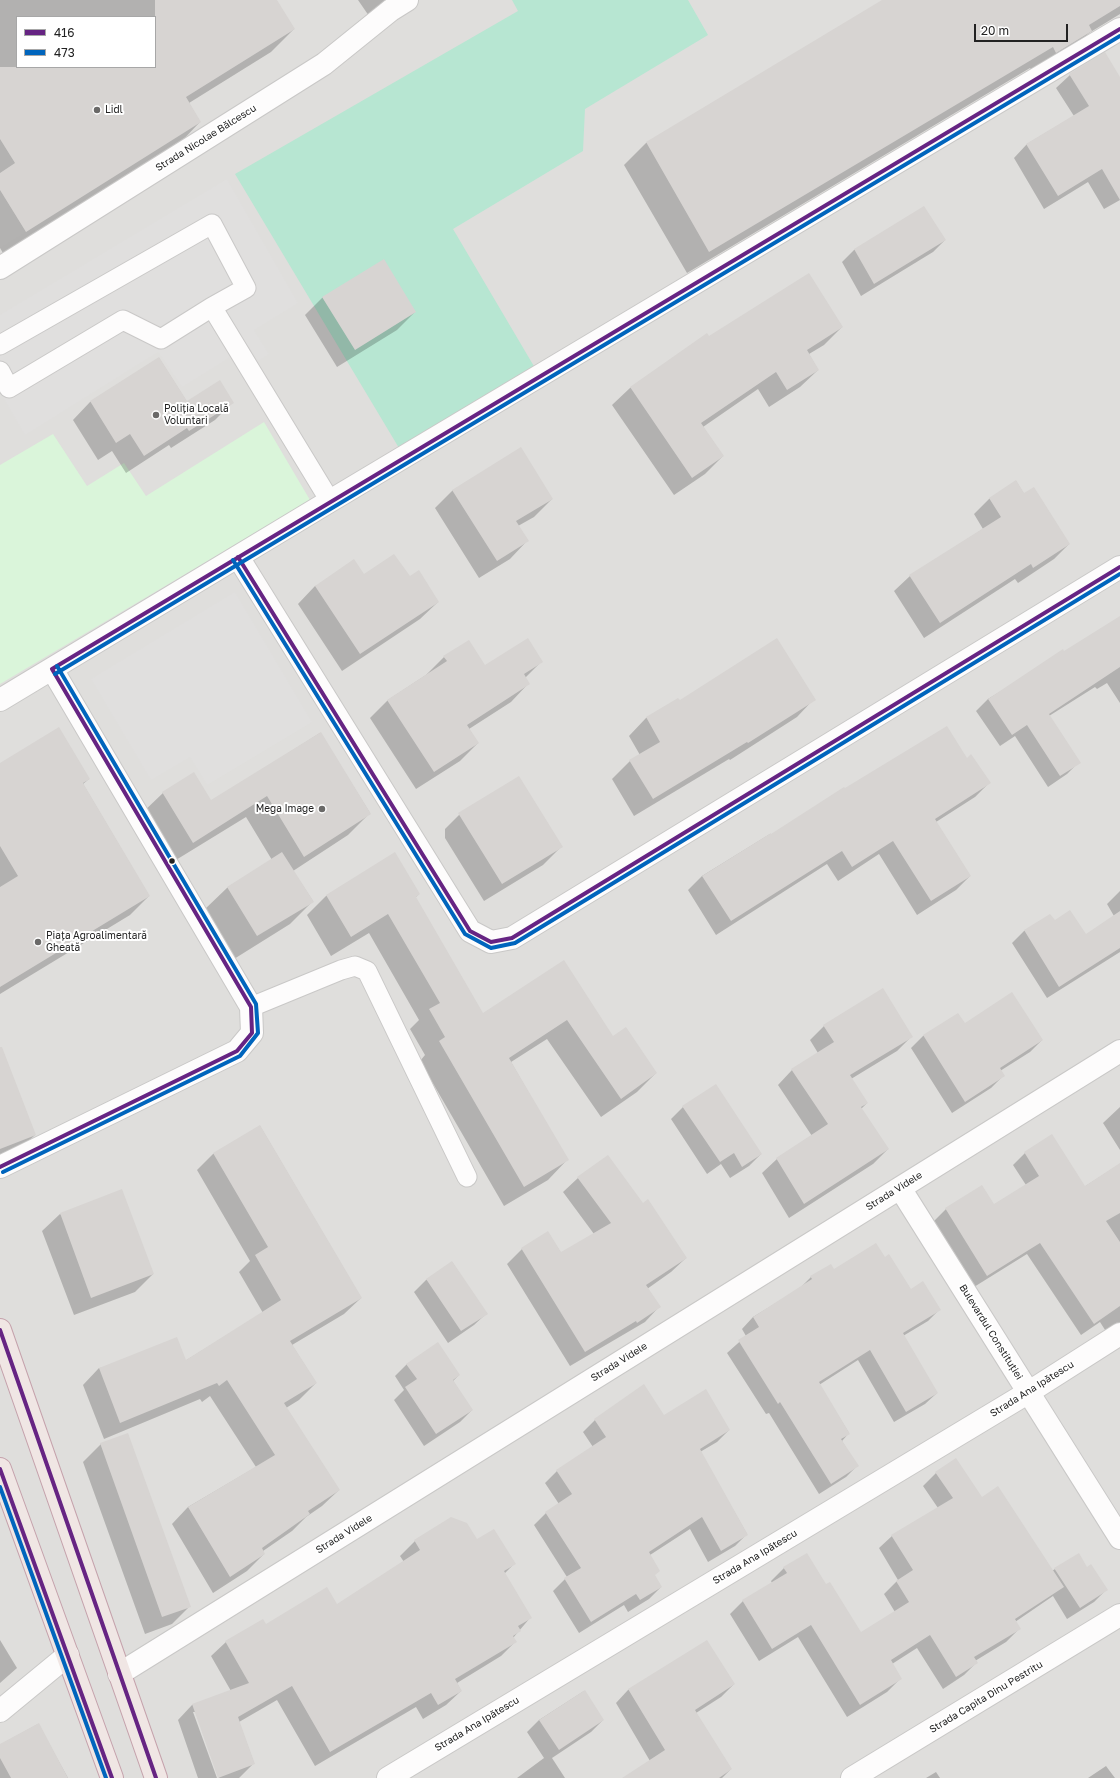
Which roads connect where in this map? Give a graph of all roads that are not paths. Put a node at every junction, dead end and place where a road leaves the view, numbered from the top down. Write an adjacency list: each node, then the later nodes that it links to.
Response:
1 (406, 0): 3 (street, Strada Nicolae Bălcescu)
2 (1120, 29): 7 (street)
3 (0, 268)
4 (212, 307): 5 (lane); 6 (lane); 7 (lane)
5 (0, 345)
6 (0, 371)
7 (330, 501): 8 (street)
8 (238, 557): 9 (street); 10 (street)
9 (1120, 567)
10 (52, 669): 11 (street); 12 (street)
11 (0, 700)
12 (251, 1007): 14 (street); 15 (lane)
13 (1120, 1051): 16 (street, Strada Videle)
14 (0, 1167)
15 (467, 1177)
16 (900, 1188): 19 (street, Bulevardul Constituției); 24 (street, Strada Videle)
17 (0, 1330): 24 (highway)
18 (1120, 1334): 19 (street, Strada Ana Ipătescu)
19 (1029, 1392): 21 (street, Bulevardul Constituției); 28 (street, Strada Ana Ipătescu)
20 (0, 1469): 23 (highway)
21 (1120, 1538)
22 (1120, 1615): 29 (street, Strada Capita Dinu Pestritu)
23 (68, 1655): 25 (street); 26 (highway)
24 (119, 1674): 27 (highway)
25 (0, 1711)
26 (112, 1778)
27 (156, 1778)
28 (388, 1778)
29 (852, 1778)

